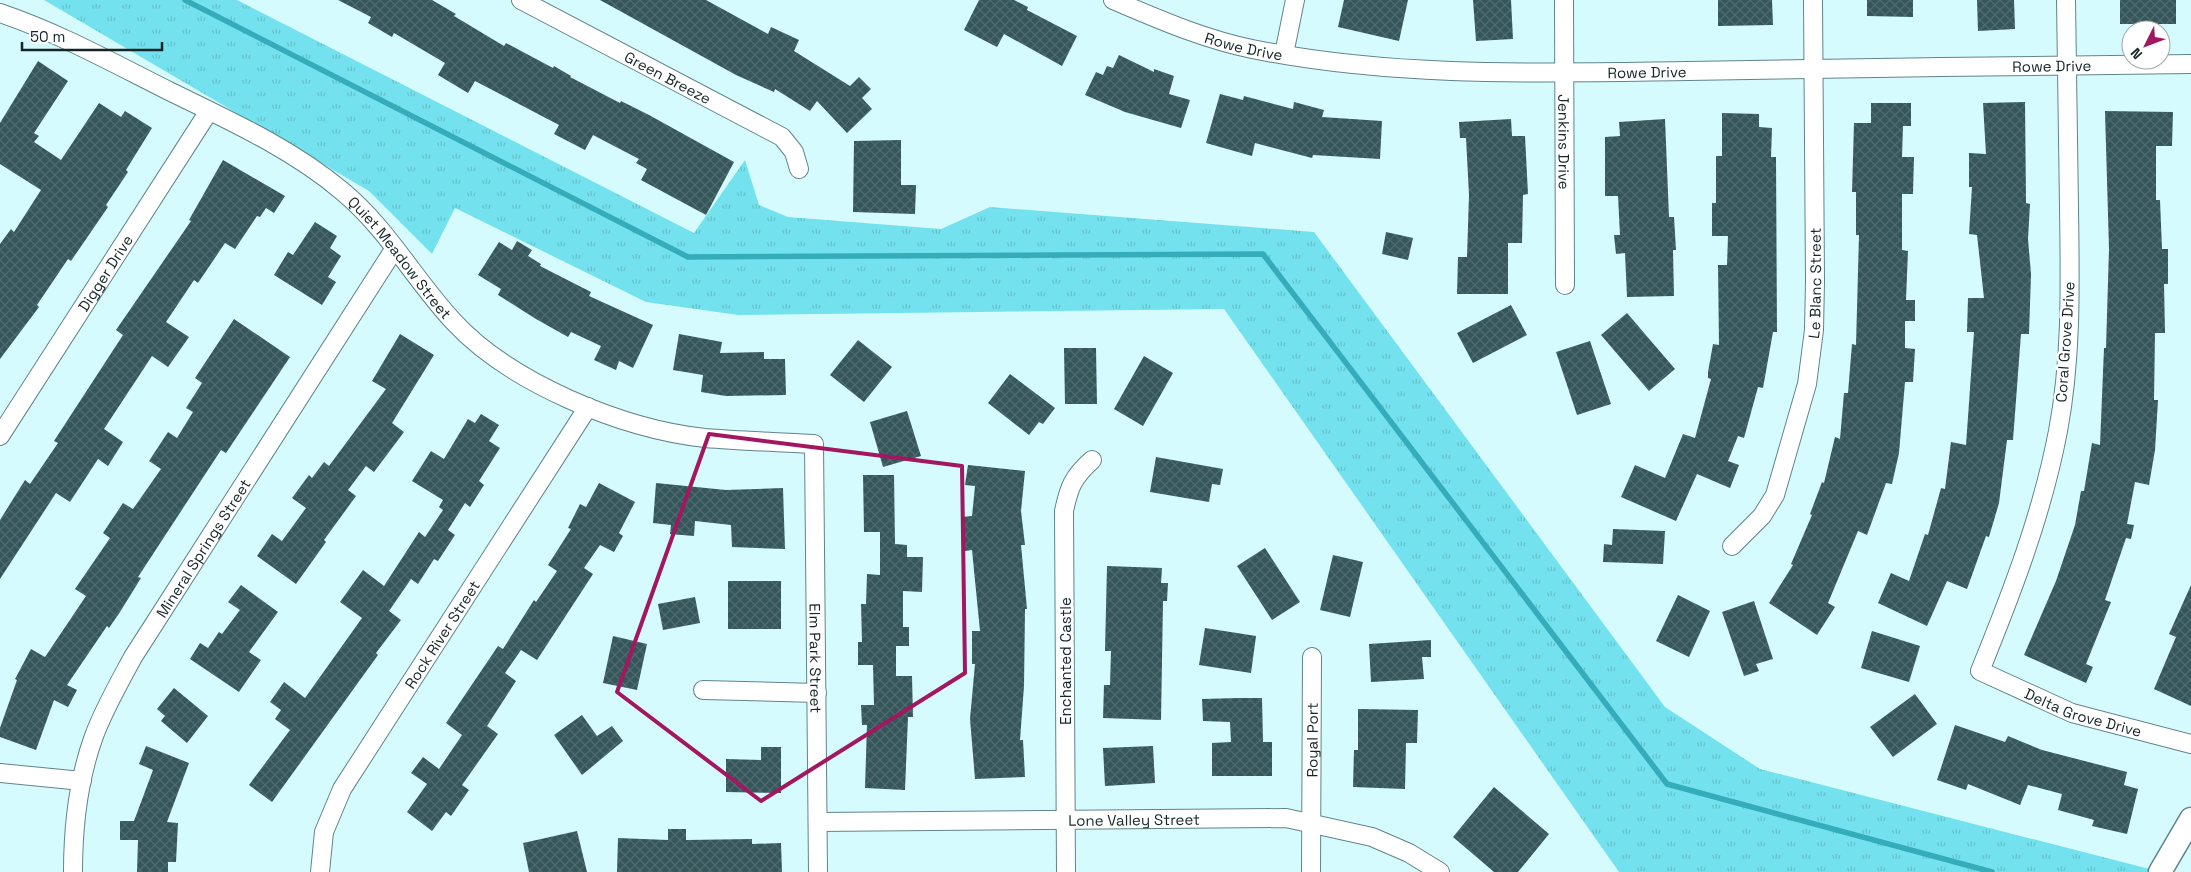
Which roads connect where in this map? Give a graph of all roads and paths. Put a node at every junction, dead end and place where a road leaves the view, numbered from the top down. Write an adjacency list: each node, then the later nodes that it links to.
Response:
1 (521, 0): 14 (street, Green Breeze)
2 (1113, 0): 8 (street, Rowe Drive)
3 (1295, 0): 8 (street)
4 (1564, 0): 12 (street, Jenkins Drive)
5 (1812, 0): 11 (street, Le Blanc Street)
6 (2066, 0): 9 (street, Coral Grove Drive)
7 (0, 13): 13 (street, Quiet Meadow Street)
8 (1284, 54): 12 (street, Rowe Drive)
9 (2066, 64): 10 (street, Rowe Drive); 11 (street, Rowe Drive); 23 (street, Coral Grove Drive)
10 (2191, 64)
11 (1813, 70): 12 (street, Rowe Drive); 21 (street, Le Blanc Street)
12 (1565, 72): 16 (street, Jenkins Drive)
13 (209, 111): 15 (street, Quiet Meadow Street); 18 (street, Digger Drive)
14 (799, 169)
15 (395, 248): 17 (street, Quiet Meadow Street); 28 (street, Mineral Springs Street)
16 (1565, 285)
17 (588, 407): 19 (street, Quiet Meadow Street); 34 (street, Rock River Street)
18 (0, 436)
19 (814, 444): 25 (street, Elm Park Street)
20 (1092, 460): 29 (street, Enchanted Castle)
21 (1732, 546)
22 (1312, 657): 32 (street, Royal Port)
23 (1980, 671): 26 (street, Delta Grove Drive)
24 (703, 690): 25 (street)
25 (818, 693): 31 (street, Elm Park Street)
26 (2191, 744)
27 (0, 773): 28 (street)
28 (82, 780): 33 (street, Mineral Springs Street)
29 (1066, 820): 31 (street, Lone Valley Street); 32 (street, Lone Valley Street); 36 (street, Enchanted Castle)
30 (2191, 820): 39 (street)
31 (818, 822): 35 (street, Elm Park Street)
32 (1312, 822): 37 (street, Royal Port); 38 (street, Lone Valley Street)
33 (73, 872)
34 (320, 872)
35 (818, 872)
36 (1066, 872)
37 (1310, 872)
38 (1440, 872)
39 (2160, 872)

